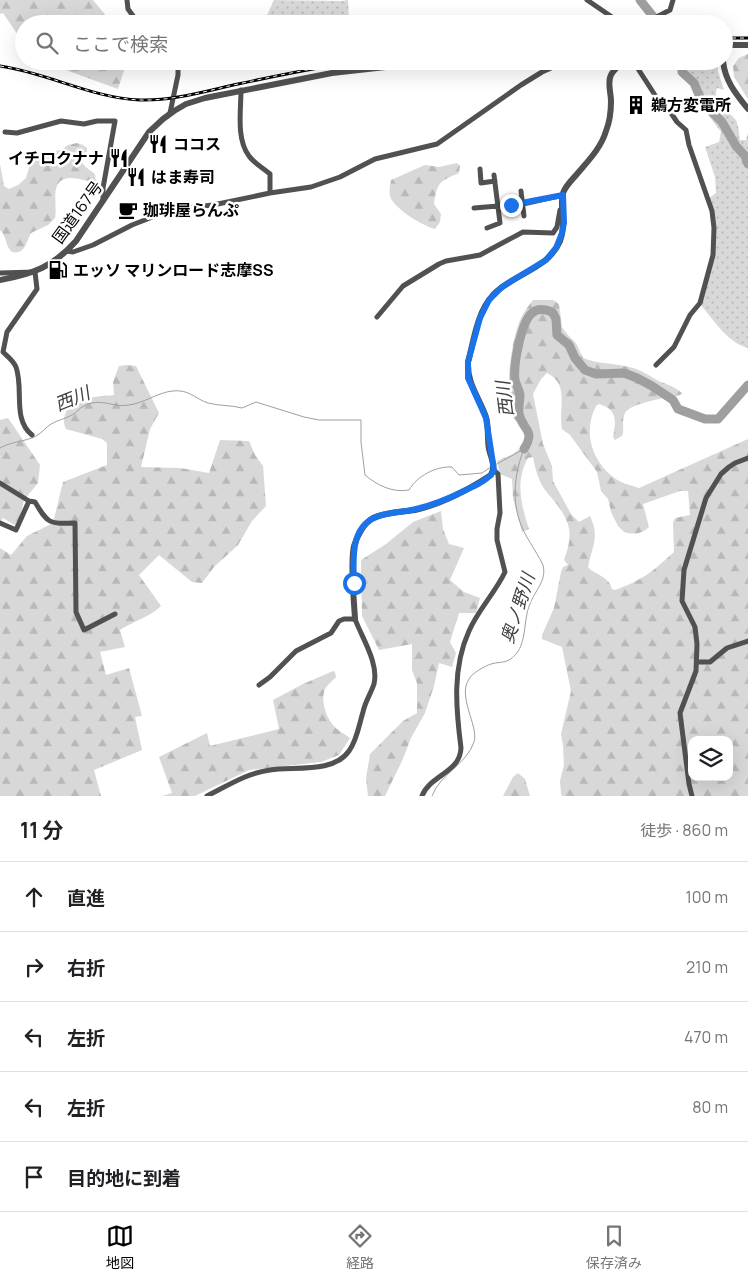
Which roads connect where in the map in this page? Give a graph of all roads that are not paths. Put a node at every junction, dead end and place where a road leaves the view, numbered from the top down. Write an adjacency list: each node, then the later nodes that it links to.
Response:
1 (127, 0): 4 (street)
2 (587, 0): 5 (street)
3 (673, 0): 6 (street)
4 (132, 15)
5 (609, 15)
6 (661, 15)
7 (733, 45): 8 (street)
8 (748, 45)
9 (178, 70): 17 (street)
10 (351, 70): 15 (street, 国道167号)
11 (547, 70): 21 (street)
12 (614, 70): 22 (street)
13 (639, 70): 35 (street)
14 (724, 70): 16 (street)
15 (241, 90): 17 (street, 国道167号); 21 (street)
16 (748, 109)
17 (170, 113): 23 (street, 国道167号)
18 (5, 132): 23 (street)
19 (480, 169): 25 (street)
20 (521, 191): 24 (street)
21 (270, 193): 30 (street)
22 (563, 195): 24 (street); 26 (street)
23 (103, 200): 30 (street, 国道167号)
24 (522, 204): 25 (street); 28 (street)
25 (498, 205): 27 (street); 29 (street)
26 (563, 206): 34 (street); 38 (street)
27 (474, 208)
28 (524, 216)
29 (487, 228)
30 (67, 251): 32 (street, 国道167号)
31 (0, 272): 32 (street)
32 (36, 272): 33 (street, 国道167号); 36 (street)
33 (0, 280)
34 (377, 317)
35 (656, 366)
36 (32, 435)
37 (748, 458): 45 (street)
38 (494, 470): 43 (street); 48 (street)
39 (0, 483): 40 (street)
40 (29, 501): 41 (street); 42 (street)
41 (1, 525)
42 (115, 614)
43 (355, 619): 46 (street); 47 (street)
44 (748, 641): 45 (street)
45 (697, 662): 49 (street)
46 (259, 685)
47 (207, 796)
48 (422, 796)
49 (692, 796)

